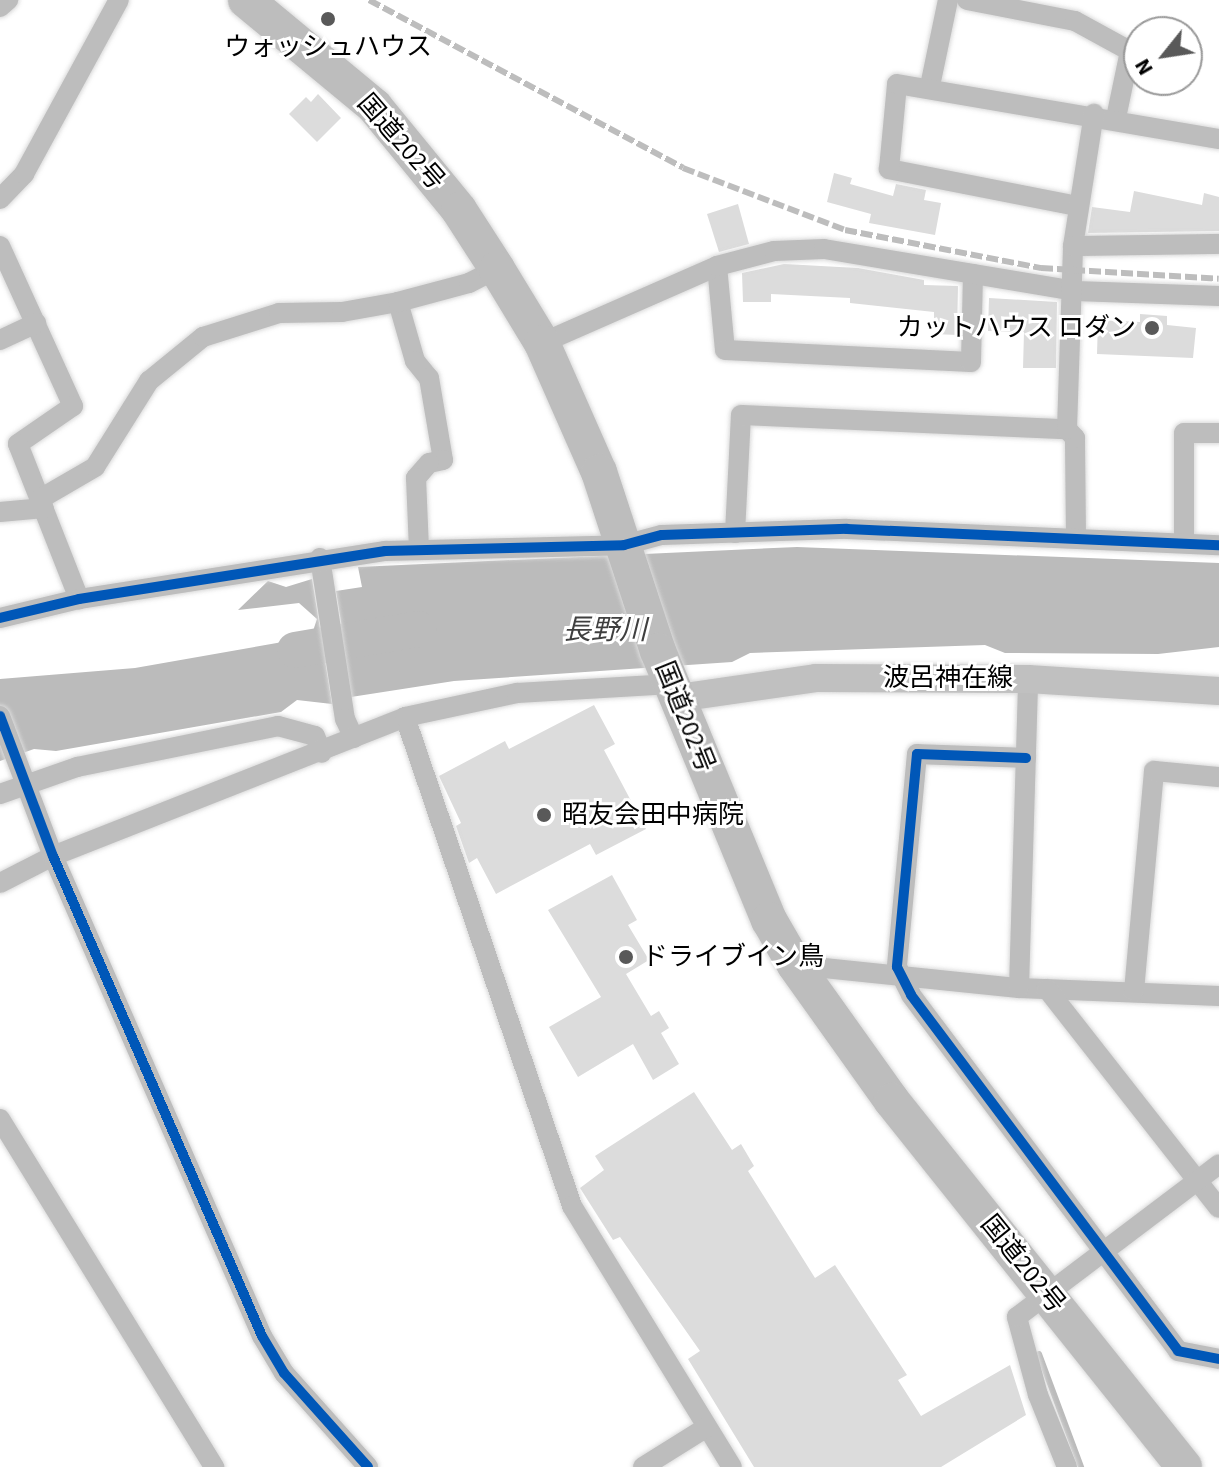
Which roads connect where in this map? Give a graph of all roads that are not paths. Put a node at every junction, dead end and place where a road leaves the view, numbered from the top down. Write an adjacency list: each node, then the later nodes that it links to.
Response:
1 (8, 0): 6 (street)
2 (119, 0): 11 (street)
3 (246, 0): 17 (highway, 国道202号)
4 (948, 0): 7 (street)
5 (967, 0): 9 (street)
6 (0, 7)
7 (930, 86): 8 (street); 12 (street)
8 (1094, 114): 9 (street); 12 (street)
9 (1116, 118): 10 (street)
10 (1219, 139)
11 (0, 199)
12 (1077, 206): 15 (street)
13 (1219, 244): 15 (street)
14 (0, 246): 22 (street)
15 (1073, 246): 19 (street)
16 (717, 266): 18 (street); 18 (street); 24 (street)
17 (497, 269): 21 (street); 24 (highway, 国道202号)
18 (973, 274): 19 (street)
19 (1075, 291): 20 (street); 25 (street)
20 (1219, 296)
21 (398, 302): 27 (street); 33 (street)
22 (36, 323): 23 (street); 27 (street)
23 (0, 340)
24 (542, 343): 34 (highway, 国道202号)
25 (1067, 429): 29 (street); 30 (street)
26 (1219, 433): 31 (street)
27 (42, 504): 28 (street); 36 (street)
28 (0, 512)
29 (735, 533): 30 (street); 34 (street)
30 (1076, 537): 31 (street)
31 (1184, 543): 32 (street)
32 (1219, 545)
33 (419, 550): 34 (street); 35 (street)
34 (627, 556): 39 (highway, 国道202号)
35 (320, 558): 36 (street); 43 (street)
36 (79, 599): 37 (street)
37 (0, 618)
38 (1028, 679): 39 (main road, 波呂神在線); 40 (main road, 波呂神在線); 45 (street)
39 (675, 691): 42 (street); 51 (highway, 国道202号)
40 (1219, 691)
41 (0, 716): 47 (street)
42 (405, 717): 43 (street); 64 (street)
43 (354, 738): 44 (street)
44 (322, 753): 47 (street); 49 (street)
45 (1026, 758): 52 (street); 53 (street)
46 (1219, 777): 55 (street)
47 (24, 786): 48 (street); 49 (street)
48 (0, 794)
49 (53, 856): 50 (street); 66 (street)
50 (0, 883)
51 (795, 965): 52 (street); 62 (highway, 国道202号)
52 (902, 976): 53 (street); 61 (street)
53 (1019, 988): 54 (street)
54 (1047, 989): 55 (street); 59 (street)
55 (1134, 991): 56 (street)
56 (1219, 996)
57 (0, 1119): 65 (street)
58 (1219, 1164): 59 (street)
59 (1198, 1182): 60 (street); 61 (street)
60 (1219, 1208)
61 (1103, 1248): 62 (street); 63 (street)
62 (1046, 1292): 69 (street); 70 (highway, 国道202号)
63 (1219, 1359)
64 (707, 1427): 67 (street); 68 (street)
65 (214, 1467)
66 (368, 1467)
67 (643, 1467)
68 (732, 1467)
69 (1067, 1467)
70 (1184, 1467)

